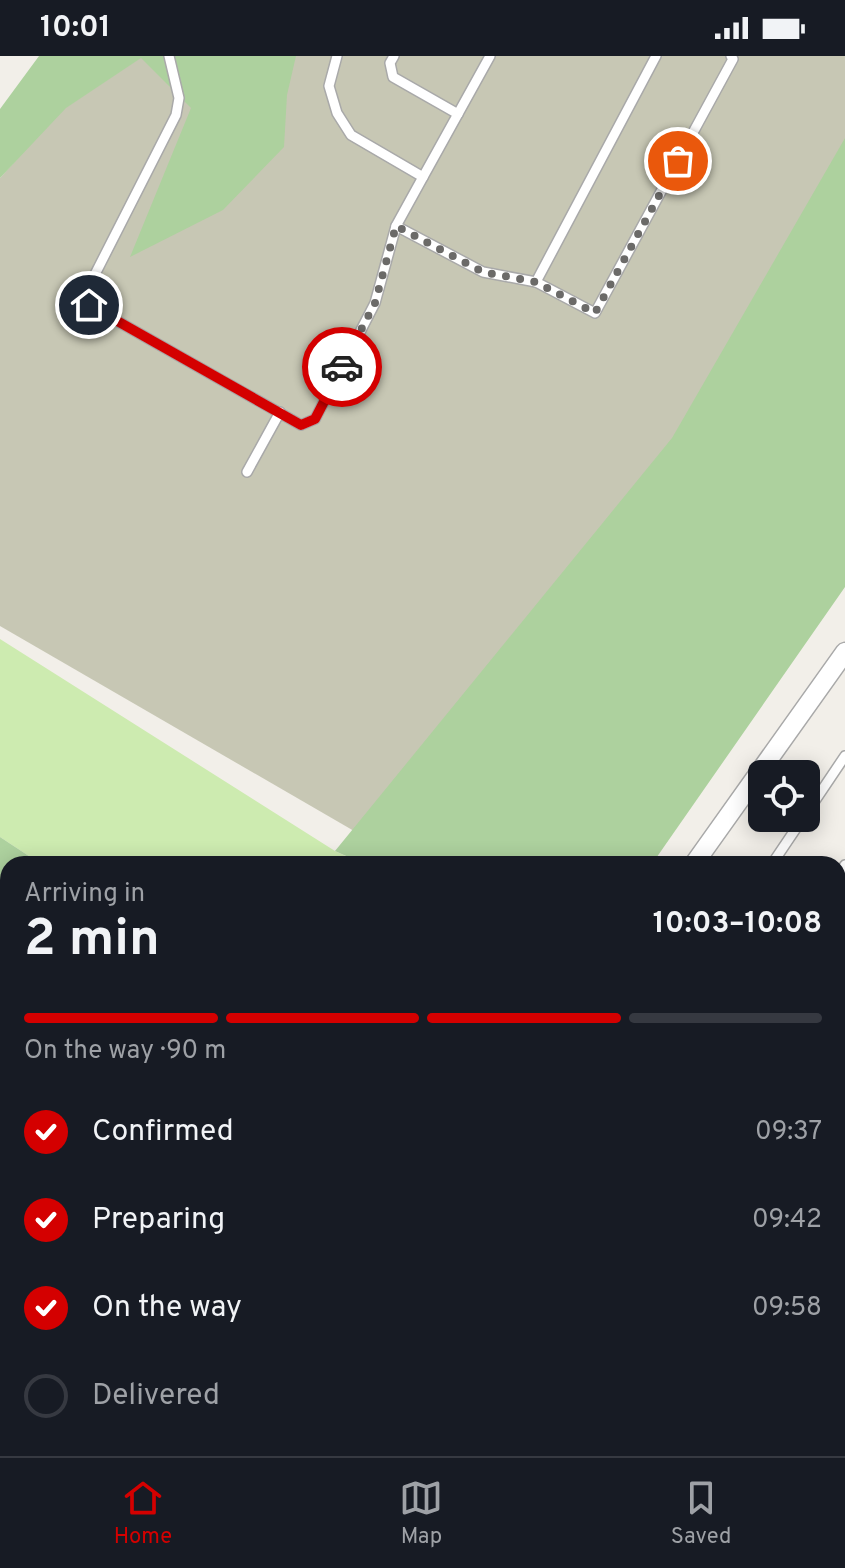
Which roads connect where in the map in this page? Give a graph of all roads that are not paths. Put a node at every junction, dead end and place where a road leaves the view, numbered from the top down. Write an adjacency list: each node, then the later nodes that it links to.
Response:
1 (169, 56): 11 (lane)
2 (337, 56): 8 (lane)
3 (394, 56): 7 (lane)
4 (490, 56): 7 (lane)
5 (656, 56): 10 (lane)
6 (731, 56): 10 (lane)
7 (458, 114): 8 (lane)
8 (423, 177): 9 (lane)
9 (396, 226): 10 (lane); 11 (lane)
10 (536, 282)
11 (280, 412): 12 (lane)
12 (247, 472)
13 (845, 652): 17 (street)
14 (845, 756): 15 (lane)
15 (820, 793)
16 (793, 832): 18 (lane)
17 (700, 856)
18 (777, 856)

